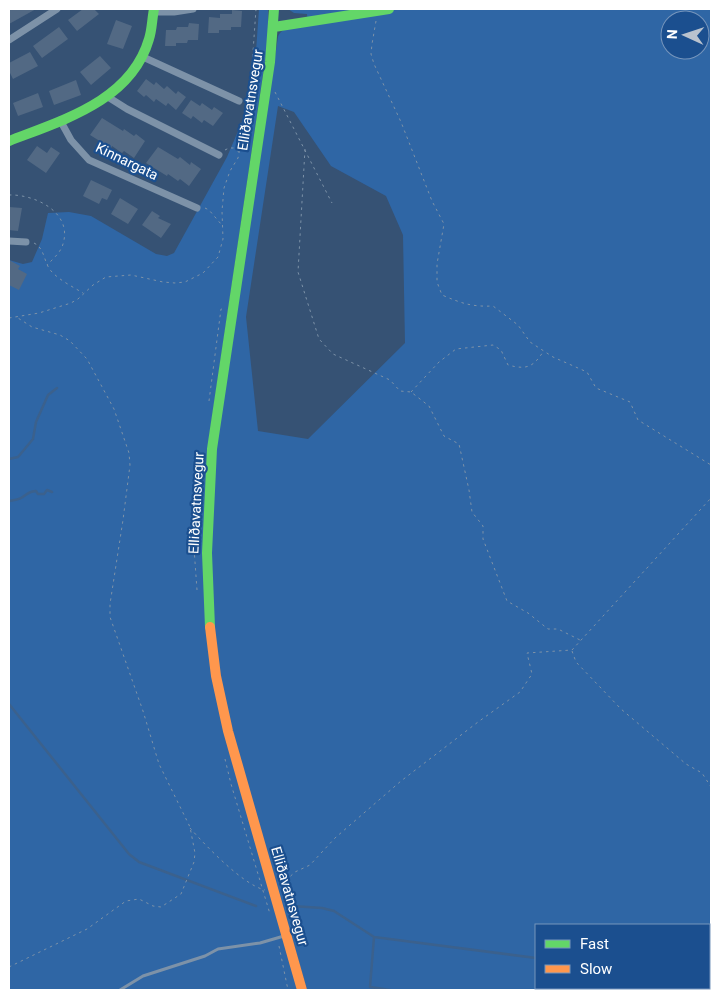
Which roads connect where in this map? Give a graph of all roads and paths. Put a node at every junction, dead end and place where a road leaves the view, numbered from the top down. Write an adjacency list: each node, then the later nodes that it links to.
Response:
1 (57, 9): 8 (street)
2 (194, 9): 5 (street)
3 (274, 9): 7 (main road, Elliðavatnsvegur)
4 (390, 9): 6 (main road)
5 (154, 10): 9 (main road)
6 (374, 11): 7 (main road); 28 (path)
7 (274, 27): 10 (main road, Elliðavatnsvegur)
8 (9, 40)
9 (143, 56): 11 (main road); 12 (street)
10 (268, 78): 15 (path); 26 (main road, Elliðavatnsvegur)
11 (108, 97): 13 (main road); 17 (street)
12 (239, 101)
13 (60, 120): 14 (main road); 20 (street, Kinnargata)
14 (9, 141)
15 (305, 148): 19 (path); 29 (path)
16 (239, 152): 17 (path)
17 (219, 154)
18 (9, 195): 24 (path)
19 (332, 203)
20 (197, 208): 21 (path)
21 (222, 225)
22 (9, 241): 23 (street)
23 (26, 242): 24 (path)
24 (48, 265): 25 (path)
25 (83, 293)
26 (232, 309): 30 (path); 41 (main road, Elliðavatnsvegur)
27 (18, 318): 39 (path)
28 (544, 351): 29 (path); 31 (path)
29 (411, 392): 35 (path)
30 (209, 401)
31 (711, 465)
32 (200, 477): 34 (path)
33 (711, 498): 35 (path)
34 (198, 597)
35 (581, 640): 36 (path)
36 (572, 650): 38 (path); 41 (path)
37 (225, 756): 40 (path)
38 (711, 787)
39 (190, 827): 40 (path); 44 (path)
40 (263, 890): 41 (path); 42 (path)
41 (274, 891): 43 (main road, Elliðavatnsvegur)
42 (270, 914)
43 (283, 937): 45 (lane); 46 (path); 47 (main road, Elliðavatnsvegur)
44 (9, 966)
45 (120, 990)
46 (288, 990)
47 (302, 990)

